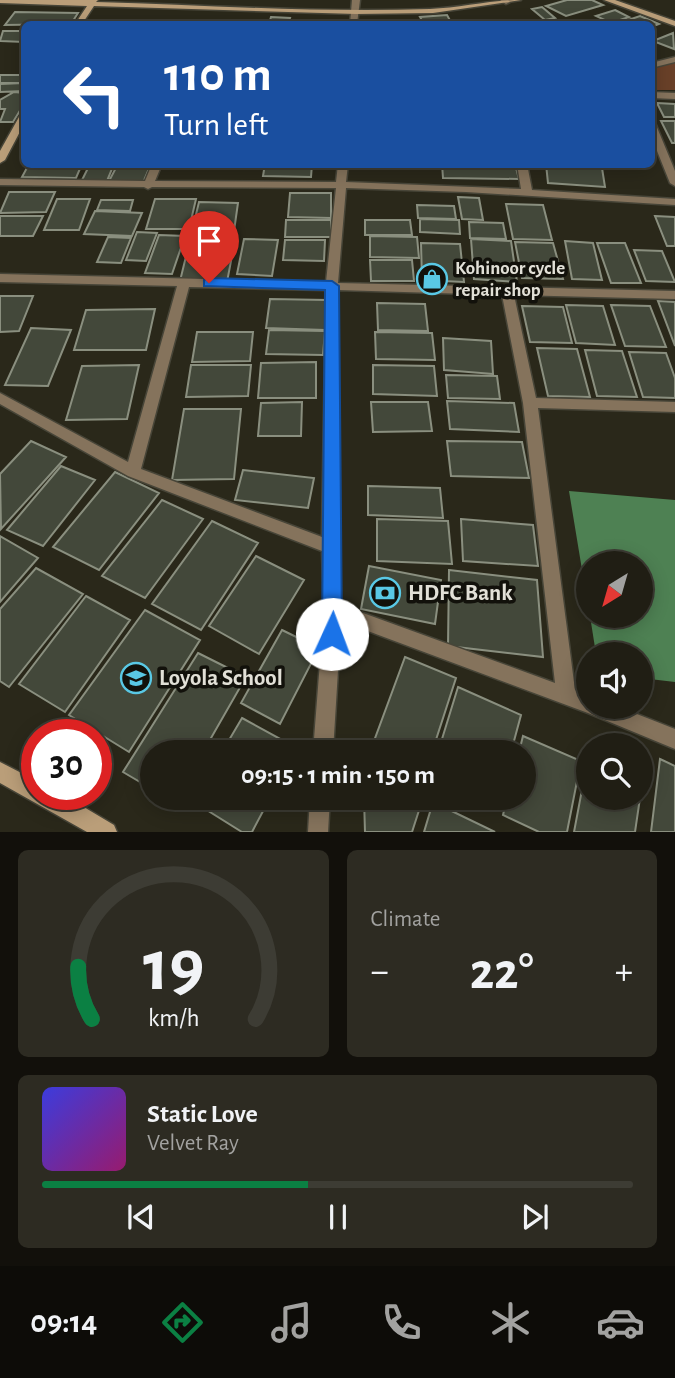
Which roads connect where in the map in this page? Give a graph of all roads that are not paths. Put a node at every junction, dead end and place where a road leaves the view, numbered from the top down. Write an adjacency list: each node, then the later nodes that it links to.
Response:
1 (356, 0): 8 (street)
2 (517, 0): 6 (main road)
3 (608, 0): 11 (main road)
4 (0, 1): 5 (main road)
5 (19, 1): 7 (main road)
6 (505, 1): 8 (main road)
7 (93, 2): 8 (main road); 9 (main road)
8 (356, 12): 10 (street)
9 (81, 21)
10 (354, 21)
11 (675, 24)
12 (675, 59): 13 (street)
13 (655, 65)
14 (655, 95): 15 (street)
15 (675, 96)
16 (21, 122): 18 (main road)
17 (655, 135): 23 (street)
18 (0, 160)
19 (155, 168): 25 (street)
20 (342, 168): 24 (street)
21 (523, 168): 26 (street)
22 (0, 182): 25 (street)
23 (675, 183)
24 (342, 185): 25 (street); 26 (street); 30 (street)
25 (148, 186)
26 (527, 192): 27 (street)
27 (675, 202)
28 (0, 278): 29 (street)
29 (184, 282): 30 (street); 36 (street)
30 (332, 286): 31 (street); 37 (street)
31 (507, 291): 32 (street); 34 (street)
32 (675, 295)
33 (0, 398): 36 (street)
34 (530, 403): 35 (street); 39 (street)
35 (675, 407)
36 (133, 472): 37 (street)
37 (330, 547): 38 (street)
38 (333, 610): 39 (street); 43 (street)
39 (566, 695): 40 (street)
40 (576, 699)
41 (625, 719): 42 (street)
42 (675, 739)
43 (324, 740)
44 (0, 772): 45 (main road)
45 (21, 783)
46 (69, 810): 48 (main road)
47 (319, 810): 49 (street)
48 (107, 832)
49 (318, 832)

